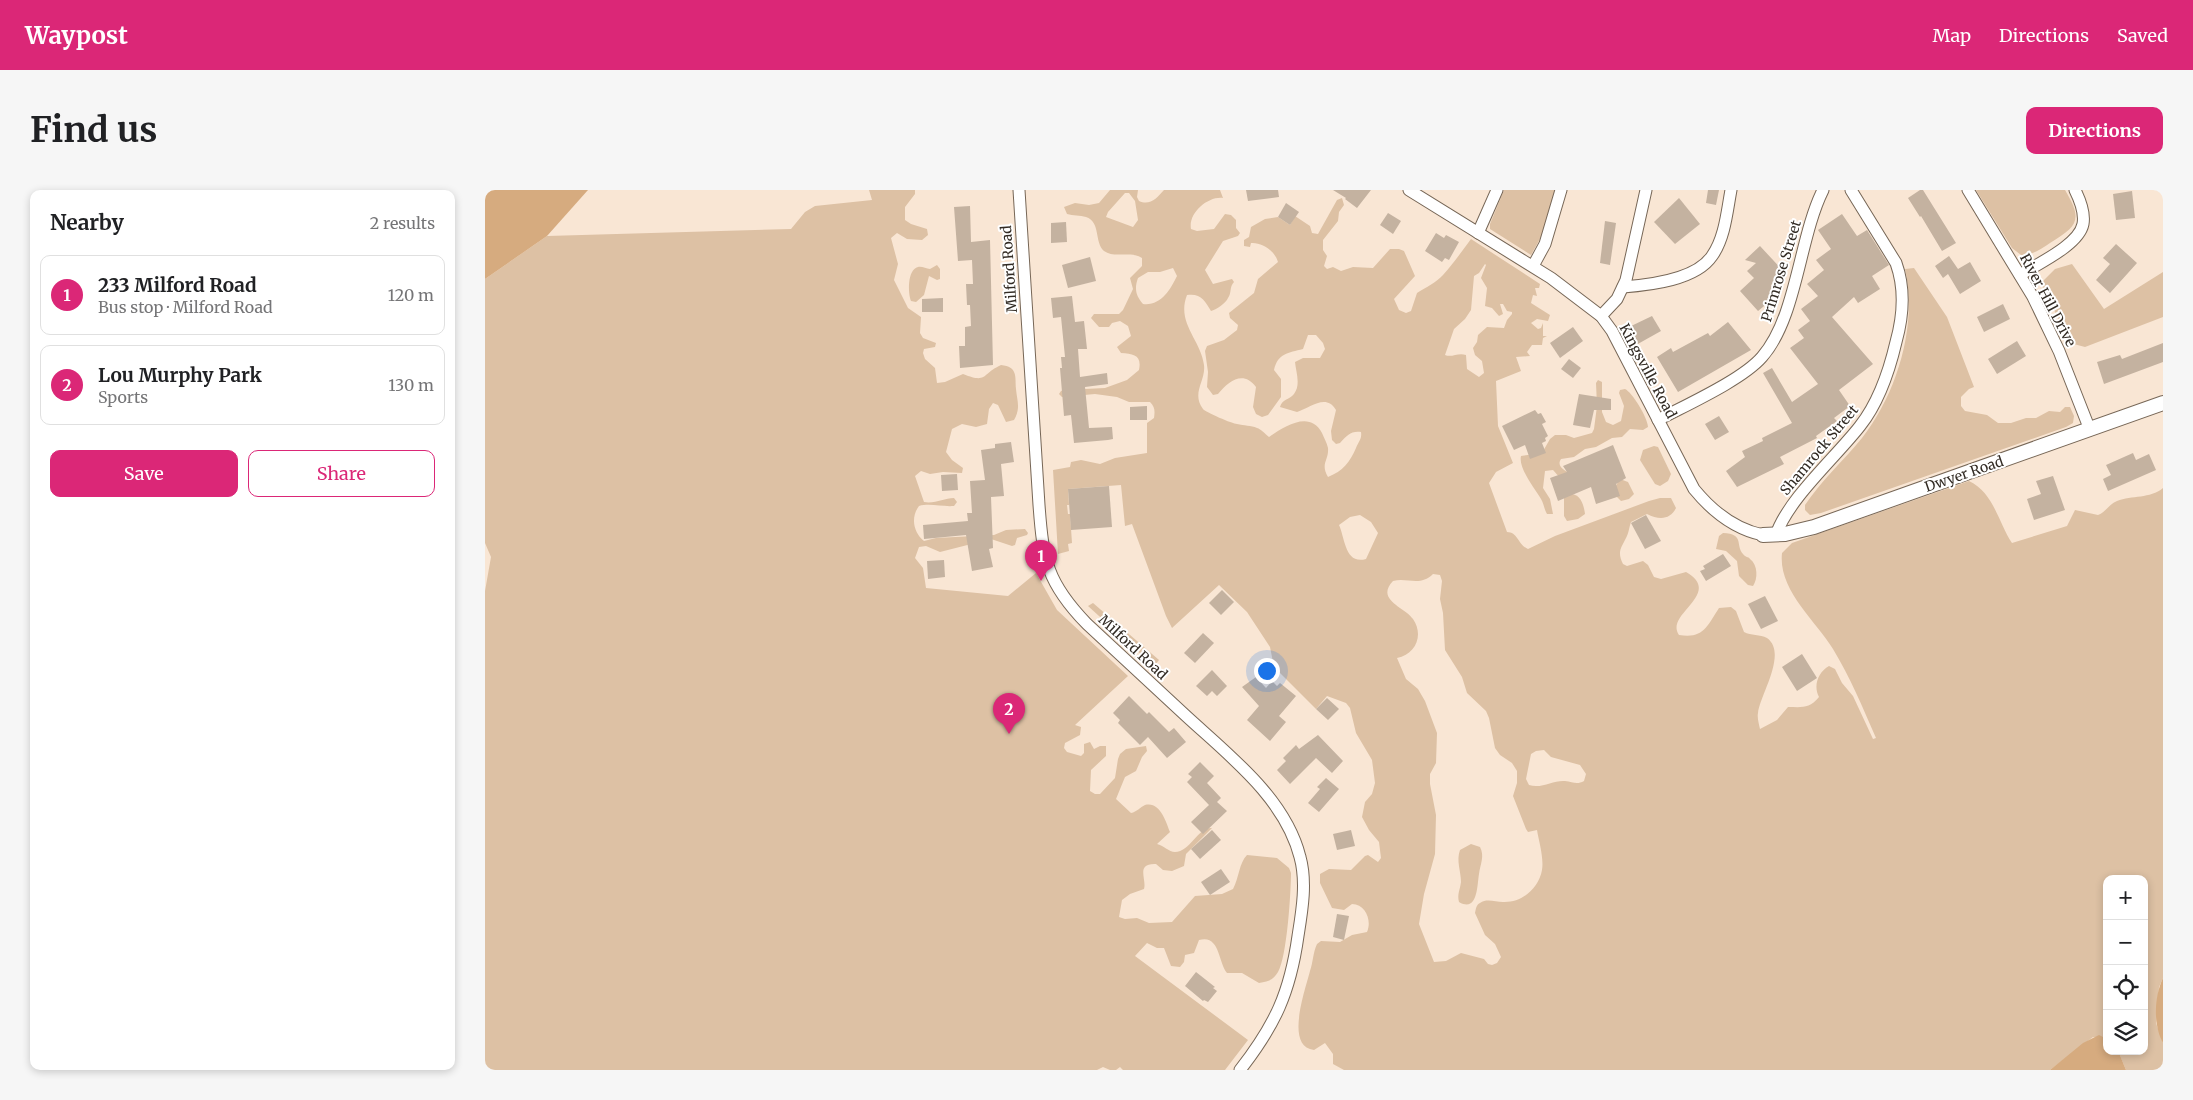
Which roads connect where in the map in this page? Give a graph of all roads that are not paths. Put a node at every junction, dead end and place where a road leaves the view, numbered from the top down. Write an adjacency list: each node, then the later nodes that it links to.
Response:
1 (1019, 190): 20 (street, Milford Road)
2 (1409, 190): 11 (street, Kingsville Road)
3 (1497, 190): 11 (street)
4 (1561, 190): 12 (street)
5 (1646, 190): 14 (street)
6 (1731, 190): 14 (street)
7 (1823, 190): 17 (street, Primrose Street)
8 (1851, 190): 19 (street, Shamrock Street)
9 (1968, 190): 13 (street, River Hill Drive)
10 (2075, 190): 13 (street)
11 (1478, 233): 12 (street, Kingsville Road)
12 (1533, 266): 15 (street, Kingsville Road)
13 (2020, 274): 18 (street, River Hill Drive)
14 (1623, 287): 15 (street)
15 (1601, 316): 17 (street, Kingsville Road)
16 (2163, 403): 18 (street, Dwyer Road)
17 (1658, 420): 19 (street, Kingsville Road)
18 (2089, 430): 19 (street, Dwyer Road)
19 (1770, 535)
20 (1240, 1070)

